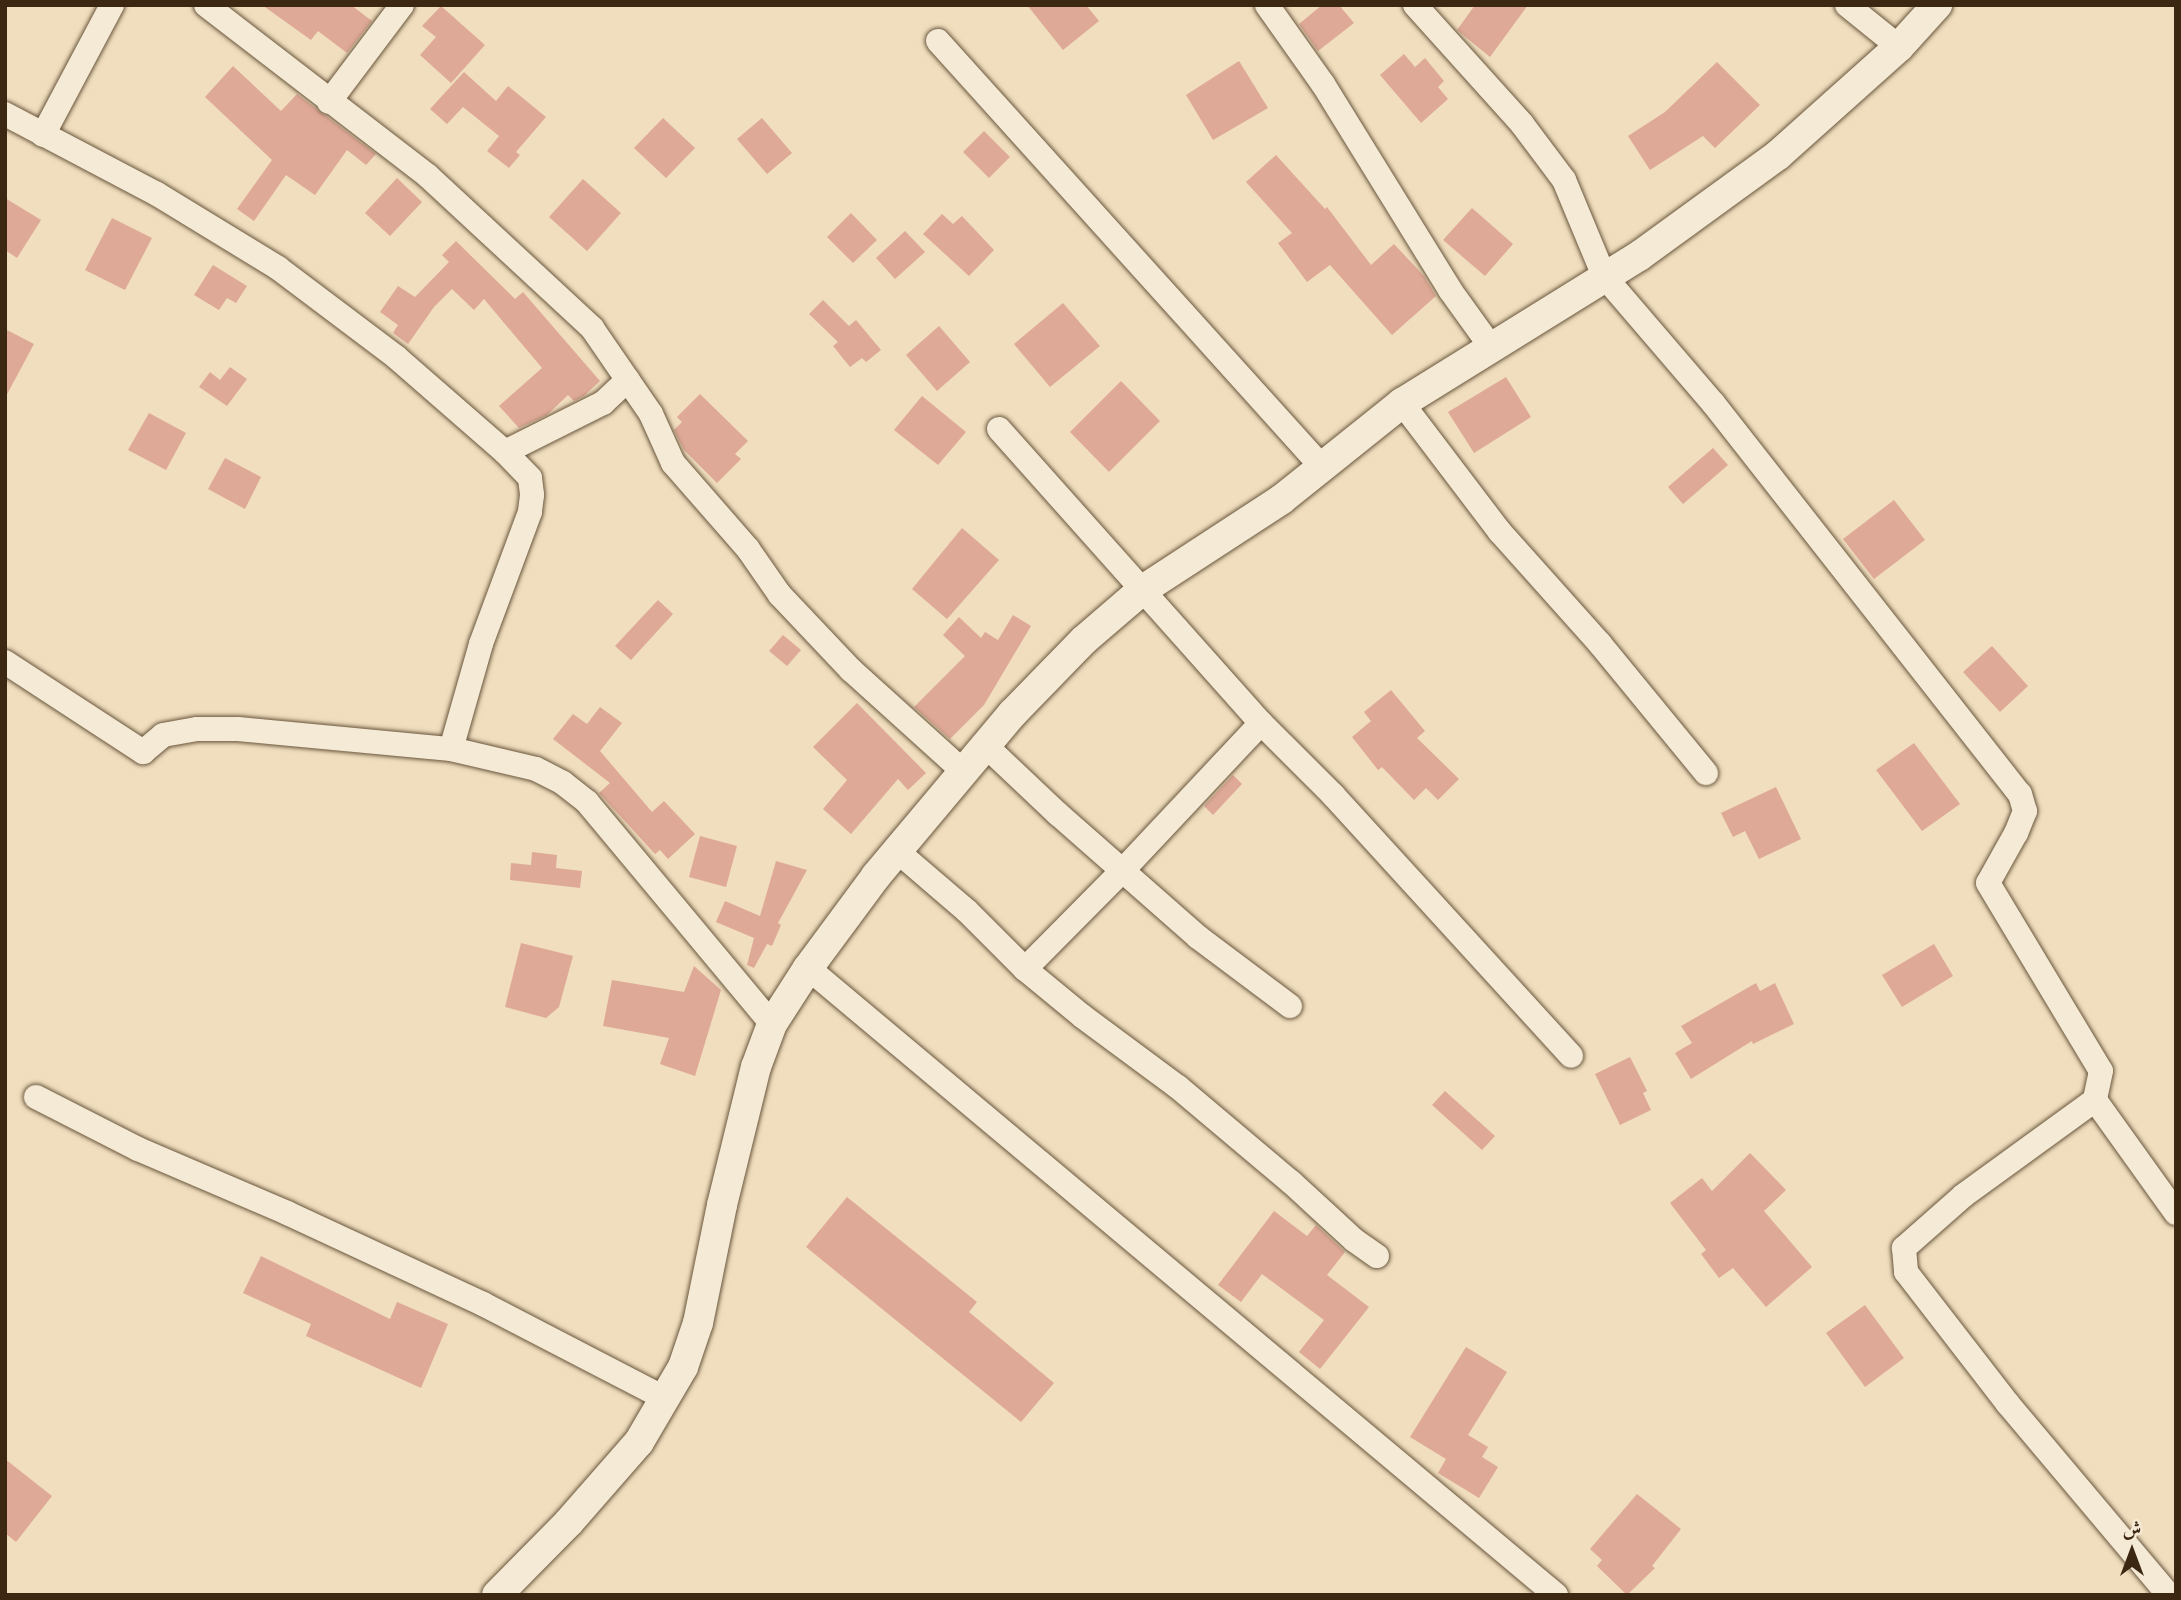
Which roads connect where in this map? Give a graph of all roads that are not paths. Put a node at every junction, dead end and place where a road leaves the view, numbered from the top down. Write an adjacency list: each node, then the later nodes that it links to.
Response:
1 (113, 5): 12 (street)
2 (206, 5): 10 (street)
3 (402, 5): 10 (street)
4 (1267, 5): 14 (street)
5 (1415, 5): 13 (street)
6 (1847, 5): 9 (street)
7 (1937, 5): 9 (street)
8 (938, 41): 19 (street)
9 (1899, 47): 13 (street)
10 (330, 102): 15 (street)
11 (5, 114): 12 (street)
12 (44, 135): 18 (street)
13 (1604, 276): 14 (street); 37 (street)
14 (1490, 347): 16 (street)
15 (628, 380): 18 (street); 27 (street)
16 (1402, 402): 19 (street); 28 (street)
17 (999, 429): 20 (street)
18 (505, 452): 26 (street)
19 (1322, 467): 20 (street)
20 (1141, 591): 23 (street); 25 (street)
21 (5, 654): 24 (street)
22 (5, 662): 24 (street)
23 (1261, 723): 30 (street); 35 (street)
24 (163, 735): 26 (street)
25 (986, 746): 27 (street); 30 (street)
26 (451, 749): 34 (street)
27 (964, 772): 29 (street)
28 (1706, 774)
29 (897, 851): 31 (street); 32 (street)
30 (1124, 869): 32 (street); 33 (street)
31 (808, 968): 34 (street); 42 (street)
32 (1025, 969): 39 (street)
33 (1290, 1006)
34 (772, 1024): 40 (street)
35 (1571, 1056)
36 (36, 1097): 40 (street)
37 (2095, 1100): 38 (street); 43 (street)
38 (2176, 1213)
39 (1377, 1256)
40 (666, 1399): 41 (street)
41 (497, 1595)
42 (1556, 1595)
43 (2169, 1595)

